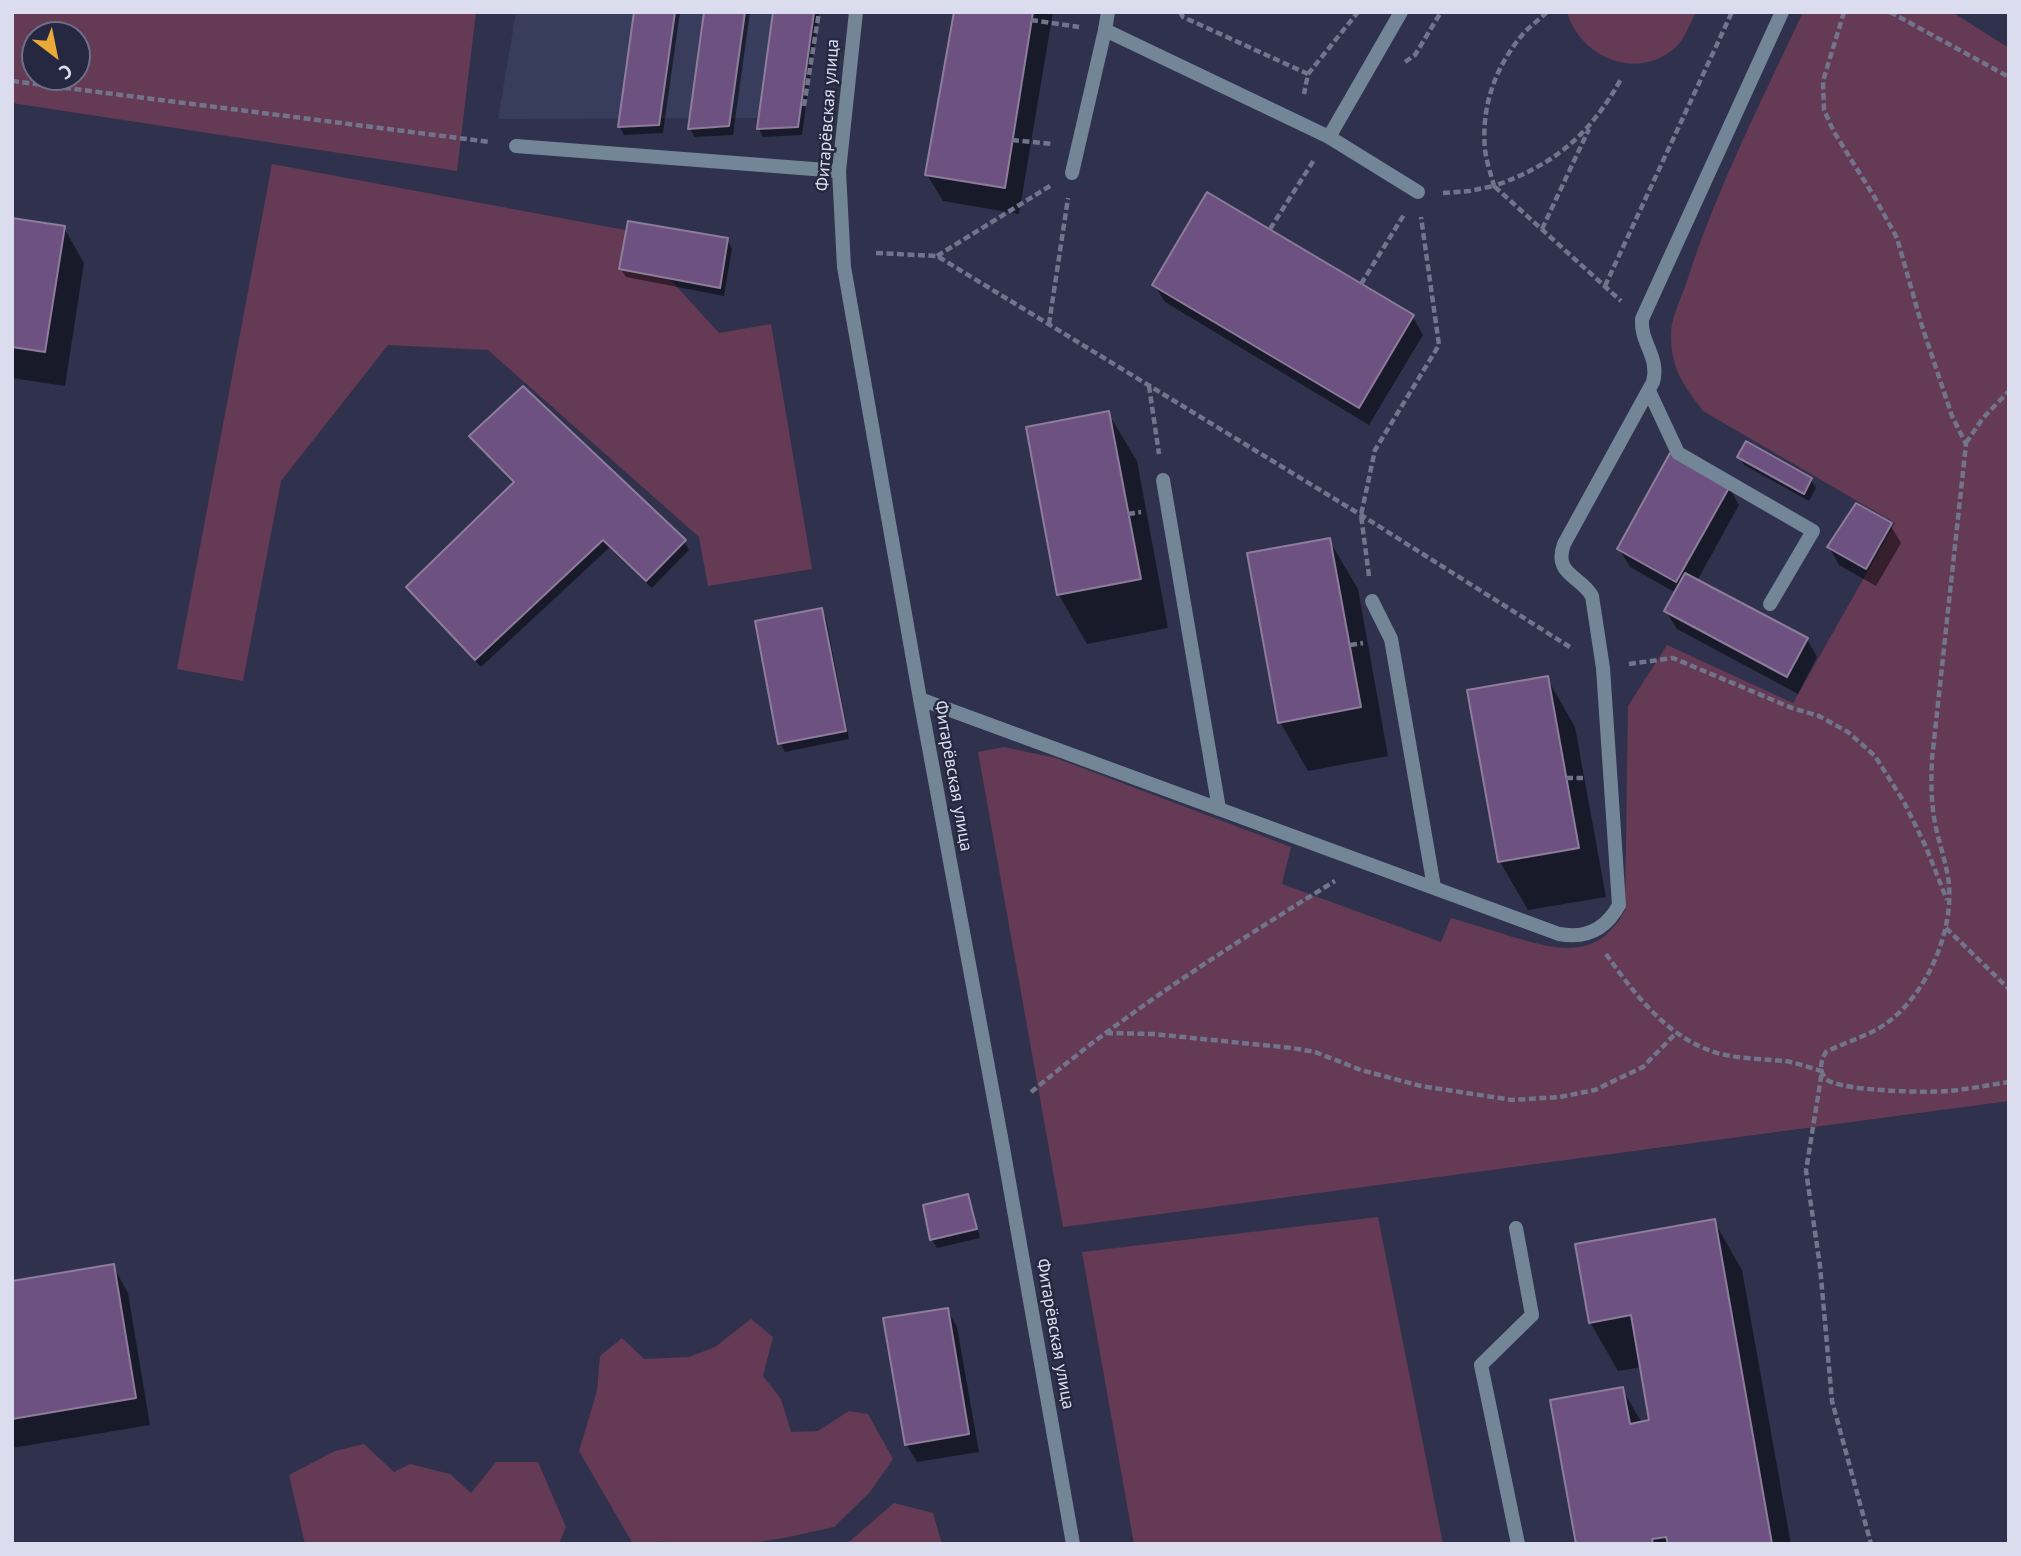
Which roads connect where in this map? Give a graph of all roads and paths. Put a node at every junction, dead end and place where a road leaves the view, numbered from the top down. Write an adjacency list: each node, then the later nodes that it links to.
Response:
1 (819, 12): 18 (path)
2 (856, 12): 24 (street, Фитарёвская улица)
3 (1108, 12): 13 (street)
4 (1180, 12): 14 (path)
5 (1358, 12): 14 (path)
6 (1401, 12): 20 (street)
7 (1546, 12): 26 (path)
8 (1732, 12): 33 (path)
9 (1782, 12): 34 (street)
10 (1844, 12): 39 (path)
11 (1890, 12): 15 (path)
12 (1031, 20): 13 (path)
13 (1105, 30): 20 (street); 23 (street)
14 (1308, 74): 20 (path)
15 (2009, 77)
16 (1621, 79): 19 (path)
17 (12, 81): 22 (path)
18 (804, 106)
19 (1591, 125): 26 (path); 29 (path)
20 (1329, 137): 27 (street); 28 (path)
21 (1012, 140): 23 (path)
22 (516, 146): 24 (street)
23 (1078, 147): 25 (street)
24 (839, 171): 45 (street, Фитарёвская улица)
25 (1072, 173): 31 (path); 35 (path)
26 (1494, 186): 27 (path); 29 (path)
27 (1418, 192): 32 (path); 41 (path)
28 (1270, 229)
29 (1542, 229): 33 (path)
30 (876, 253): 31 (path)
31 (937, 256): 35 (path)
32 (1361, 284)
33 (1605, 286): 34 (path)
34 (1642, 319): 37 (street)
35 (1049, 324): 36 (path)
36 (1149, 385): 40 (path); 41 (path)
37 (1649, 391): 43 (street); 44 (street)
38 (2009, 391): 39 (path)
39 (1966, 444): 49 (path)
40 (1163, 480): 46 (street)
41 (1361, 515): 42 (path); 44 (path)
42 (1372, 601): 48 (street)
43 (1770, 604)
44 (1603, 668): 49 (path); 51 (street)
45 (920, 699): 46 (street); 59 (street, Фитарёвская улица)
46 (1219, 809): 47 (street)
47 (1364, 862): 48 (street); 53 (path)
48 (1433, 887): 51 (street)
49 (1949, 904): 50 (path)
50 (1946, 928): 52 (path); 55 (path)
51 (1591, 933): 54 (path)
52 (2009, 989)
53 (1106, 1033): 54 (path); 57 (path)
54 (1676, 1033): 55 (path)
55 (1822, 1071): 56 (path); 61 (path)
56 (2009, 1082)
57 (1031, 1092)
58 (1516, 1228): 60 (street)
59 (1073, 1544)
60 (1518, 1544)
61 (1871, 1544)

